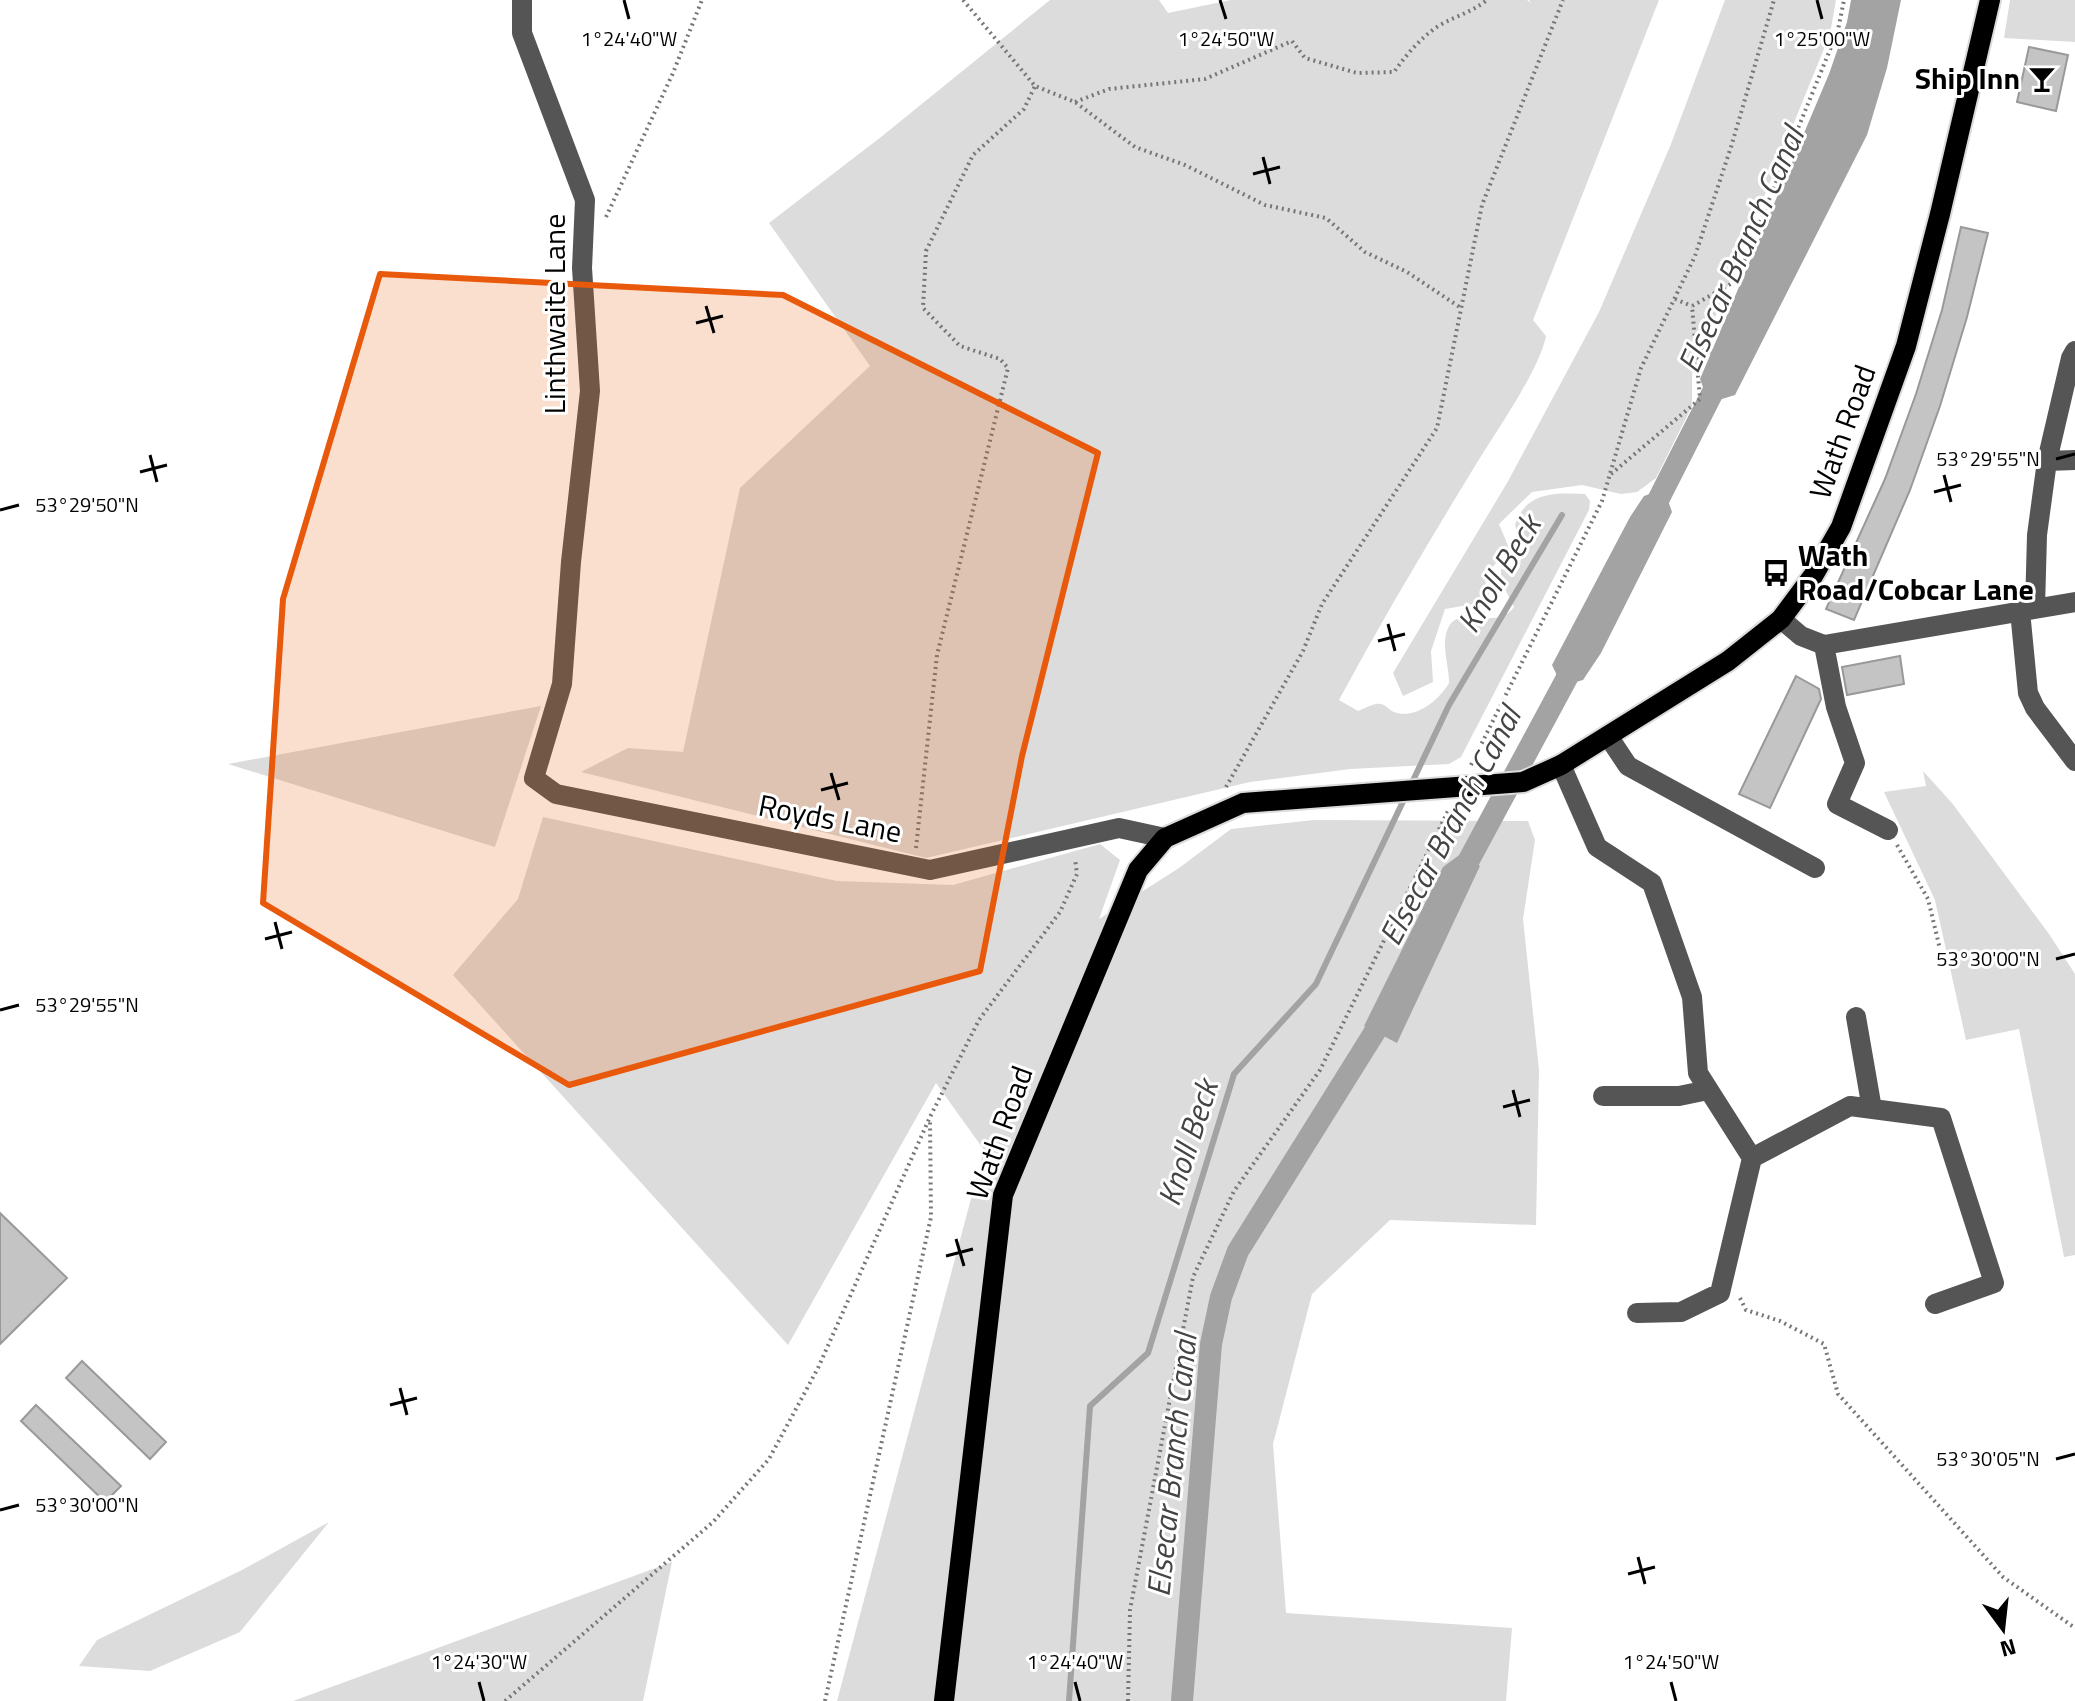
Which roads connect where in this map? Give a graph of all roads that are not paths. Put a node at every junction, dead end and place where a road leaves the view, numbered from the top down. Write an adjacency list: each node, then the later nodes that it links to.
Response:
1 (522, 0): 13 (street, Linthwaite Lane)
2 (1990, 0): 8 (main road, Wath Road)
3 (2075, 351): 5 (street)
4 (2075, 460): 5 (street)
5 (2047, 461): 7 (street)
6 (2075, 602): 7 (street)
7 (2027, 609): 9 (street); 11 (street)
8 (1781, 619): 9 (street); 10 (main road, Wath Road)
9 (1824, 645): 14 (street)
10 (1608, 736): 12 (main road, Wath Road); 16 (street)
11 (2075, 761)
12 (1561, 765): 15 (main road, Wath Road); 18 (street)
13 (534, 778): 15 (street, Royds Lane)
14 (1888, 830)
15 (1165, 838): 24 (main road, Wath Road)
16 (1815, 868)
17 (1856, 1017): 20 (street)
18 (1708, 1090): 19 (street); 21 (street)
19 (1603, 1096)
20 (1872, 1109): 21 (street); 22 (street)
21 (1752, 1158): 23 (street)
22 (1935, 1304)
23 (1637, 1313)
24 (944, 1701)

